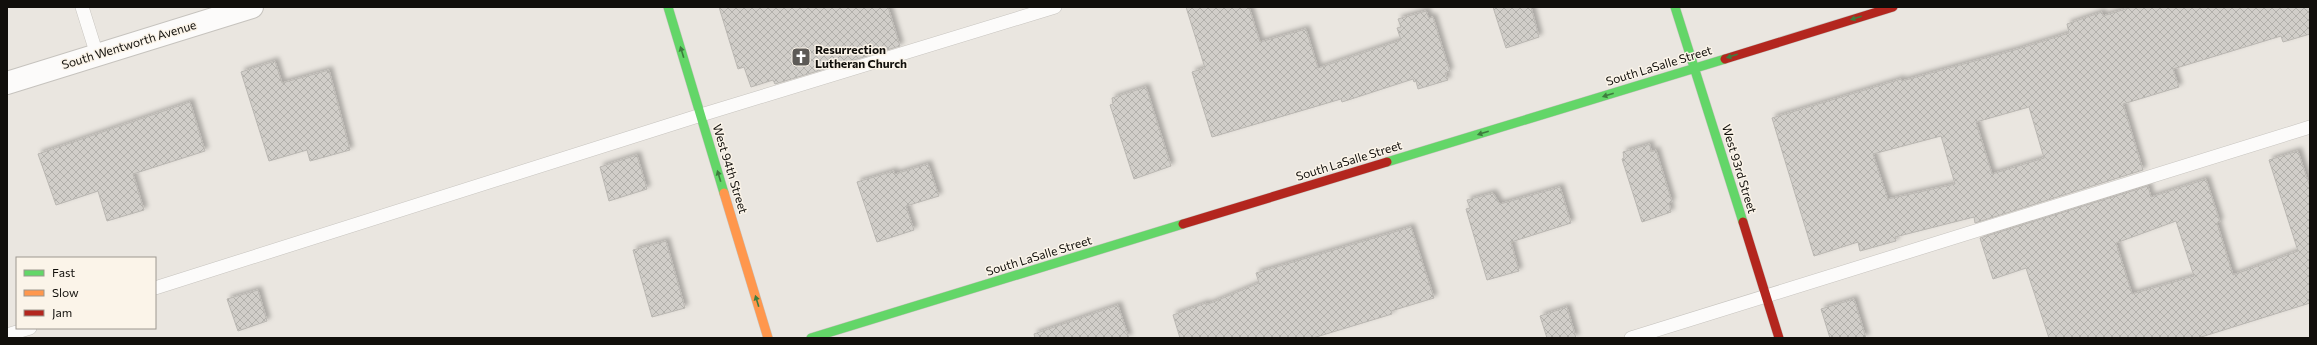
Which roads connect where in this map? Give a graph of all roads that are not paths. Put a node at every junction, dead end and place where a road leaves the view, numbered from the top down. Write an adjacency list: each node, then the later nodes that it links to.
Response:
1 (82, 7): 7 (lane)
2 (252, 7): 7 (street, South Wentworth Avenue)
3 (668, 7): 10 (street, West 94th Street, one-way to 3)
4 (1055, 7): 10 (lane)
5 (1675, 7): 8 (street, West 93rd Street)
6 (1893, 7): 8 (street, South LaSalle Street, one-way to 8)
7 (97, 55): 9 (street, South Wentworth Avenue)
8 (1694, 68): 13 (street, West 93rd Street); 17 (street, South LaSalle Street, one-way to 17)
9 (7, 83)
10 (701, 115): 12 (lane); 16 (street, West 94th Street, one-way to 10)
11 (2310, 127): 13 (lane)
12 (156, 288)
13 (1766, 297): 18 (lane); 19 (street, West 93rd Street)
14 (27, 329): 15 (lane)
15 (7, 335)
16 (768, 338)
17 (811, 338)
18 (1631, 338)
19 (1779, 338)

